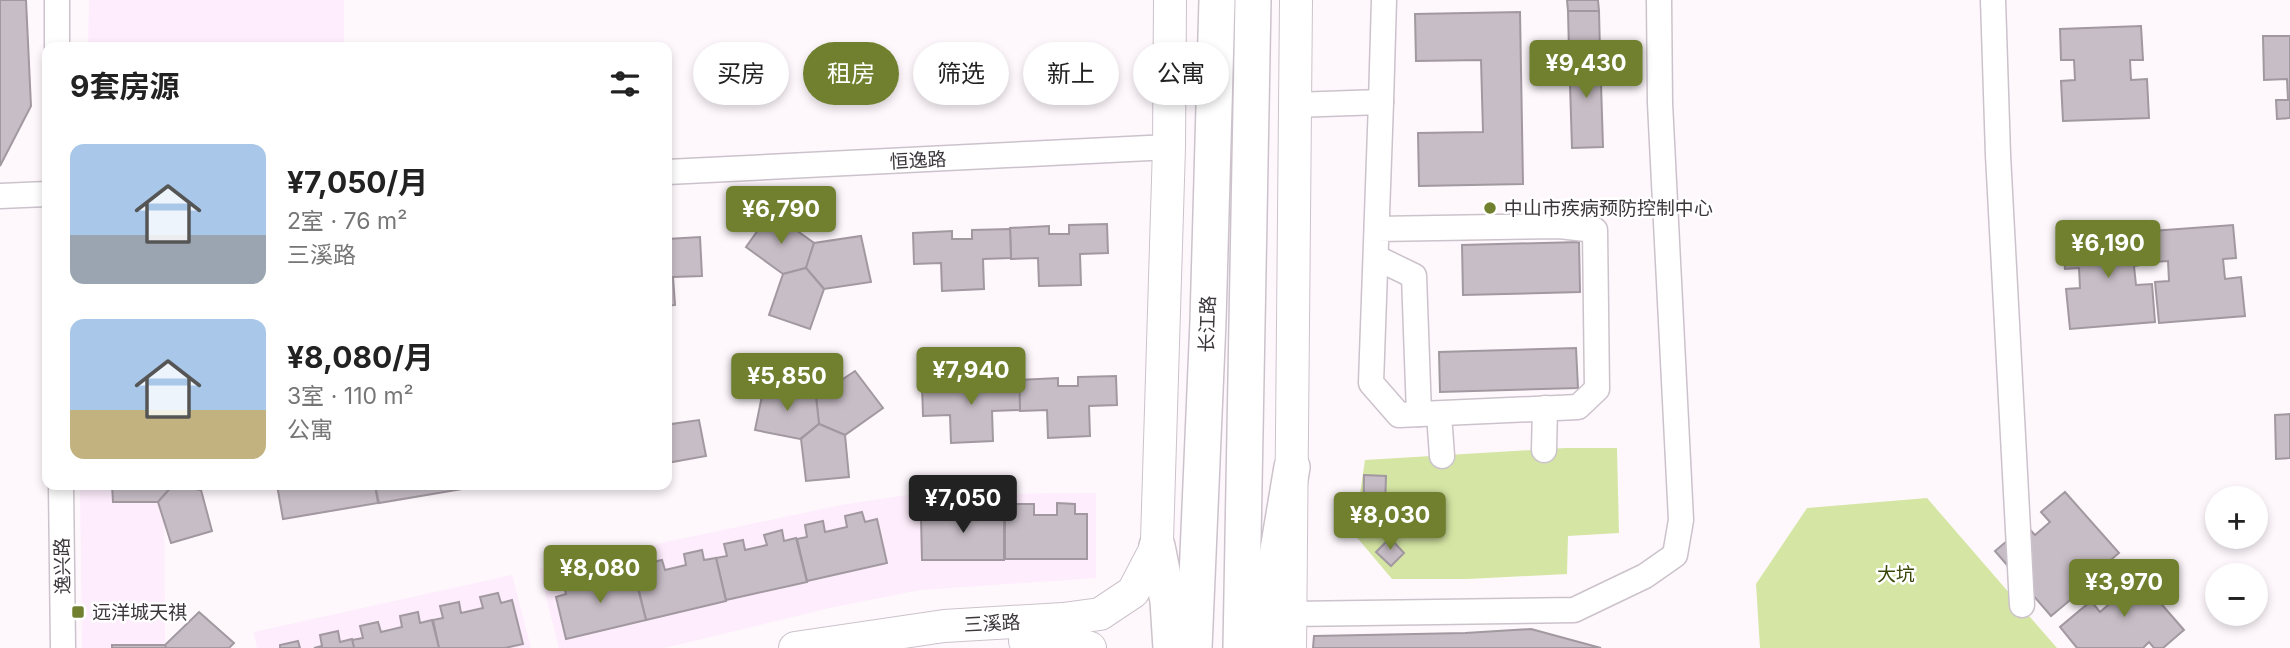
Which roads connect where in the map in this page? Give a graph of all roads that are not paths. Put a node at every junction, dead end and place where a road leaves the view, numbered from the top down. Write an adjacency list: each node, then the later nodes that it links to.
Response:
1 (57, 0): 9 (street)
2 (1170, 0): 12 (main road)
3 (1217, 0): 33 (highway, 长江路)
4 (1253, 0): 34 (highway, 长江路)
5 (1296, 0): 11 (main road)
6 (1384, 0): 10 (street)
7 (1659, 0): 26 (street)
8 (1993, 0): 25 (street)
9 (57, 42)
10 (1381, 102): 11 (street); 16 (street)
11 (1294, 105): 22 (main road)
12 (1169, 147): 13 (street, 恒逸路); 24 (main road)
13 (672, 172)
14 (42, 194): 15 (street)
15 (0, 196)
16 (1377, 229): 17 (street); 18 (street)
17 (1377, 258): 19 (street); 19 (street)
18 (1545, 408): 19 (street); 20 (street)
19 (1429, 414): 21 (street)
20 (1544, 450)
21 (1442, 456)
22 (1292, 467): 26 (main road); 35 (highway)
23 (61, 490): 27 (street, 逸兴路)
24 (1157, 546): 28 (main road, 三溪路); 31 (main road); 32 (highway)
25 (2022, 604)
26 (1291, 614): 36 (main road)
27 (63, 648)
28 (795, 648)
29 (909, 648): 30 (main road, 三溪路)
30 (1090, 648)
31 (1154, 648)
32 (1171, 648)
33 (1194, 648)
34 (1241, 648)
35 (1258, 648)
36 (1290, 648)

